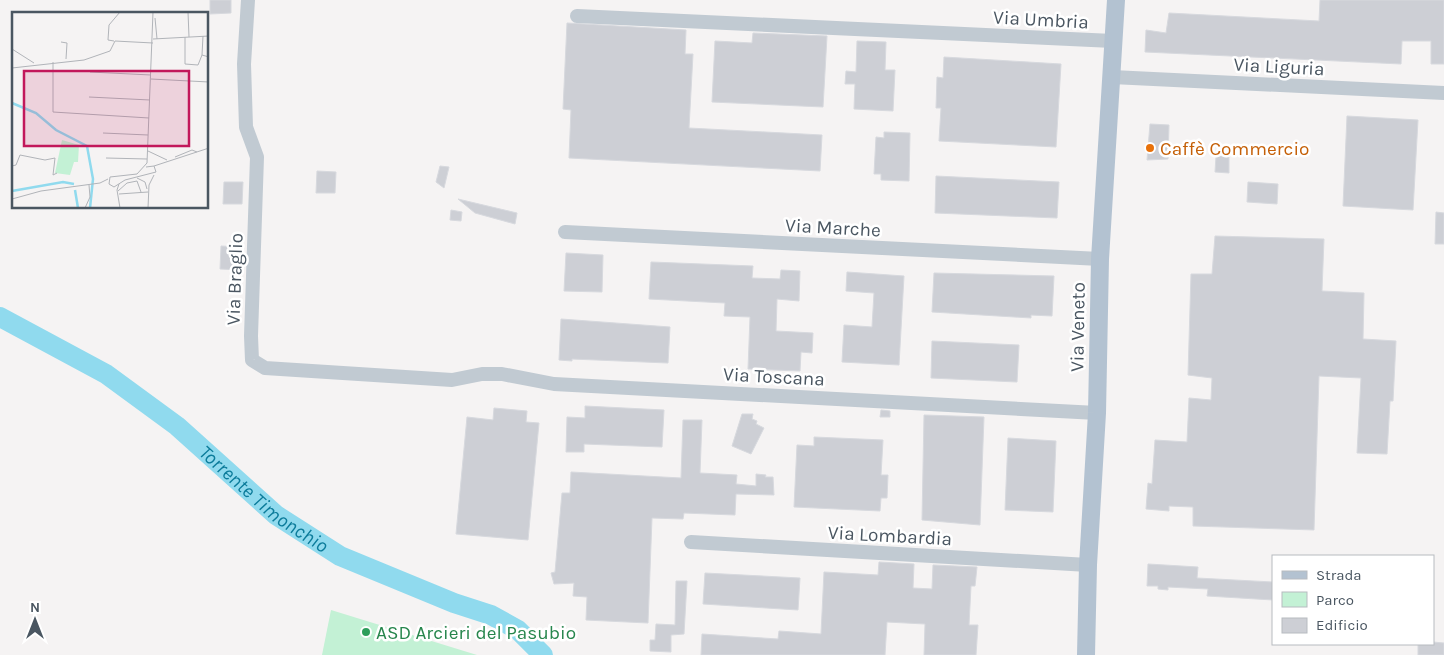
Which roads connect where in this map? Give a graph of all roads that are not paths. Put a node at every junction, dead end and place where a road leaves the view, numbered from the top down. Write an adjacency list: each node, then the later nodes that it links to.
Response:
1 (248, 0): 9 (street, Via Braglio)
2 (1116, 0): 4 (main road, Via Veneto)
3 (577, 16): 4 (street, Via Umbria)
4 (1113, 41): 5 (main road, Via Veneto)
5 (1112, 77): 6 (street, Via Liguria); 8 (main road, Via Veneto)
6 (1444, 94)
7 (565, 232): 8 (street, Via Marche)
8 (1100, 259): 10 (main road, Via Veneto)
9 (452, 380): 10 (street, Via Toscana)
10 (1097, 413): 12 (main road, Via Veneto)
11 (690, 542): 12 (street, Via Lombardia)
12 (1088, 565): 13 (main road, Via Veneto)
13 (1086, 655)

